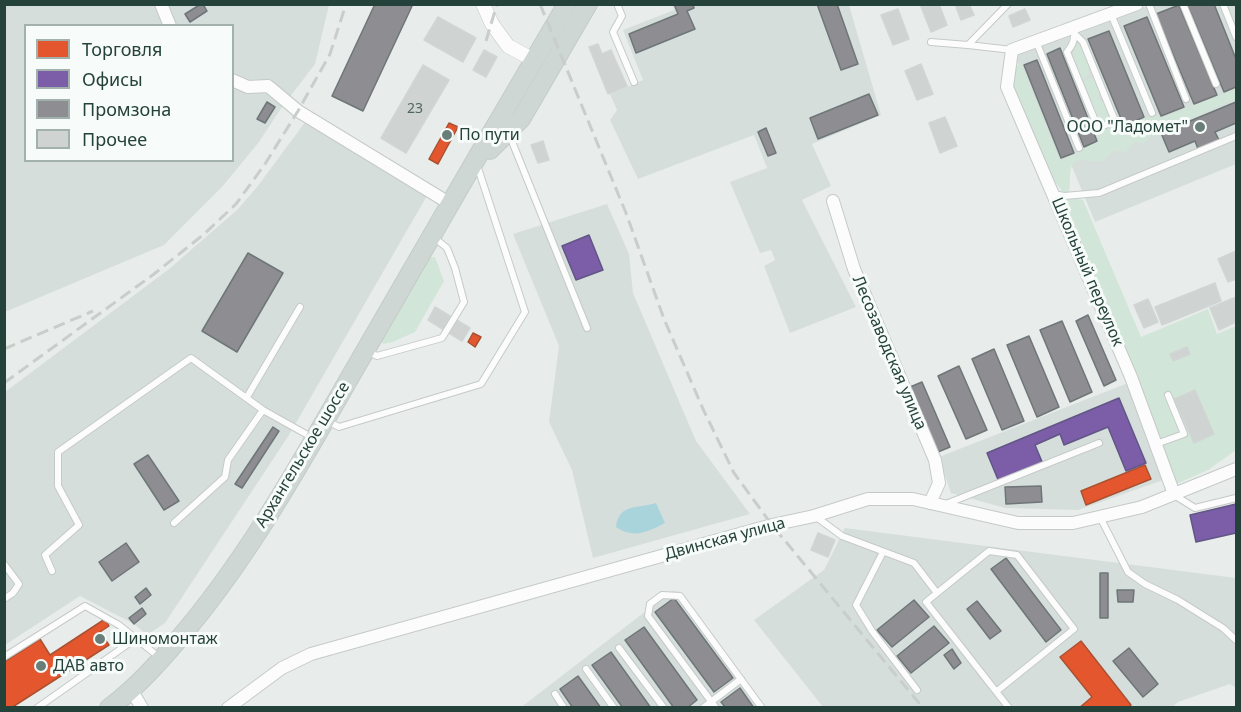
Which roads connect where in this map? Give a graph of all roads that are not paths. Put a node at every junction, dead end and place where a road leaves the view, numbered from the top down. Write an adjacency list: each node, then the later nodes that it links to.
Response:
1 (161, 4): 12 (street)
2 (483, 4): 19 (street)
3 (567, 4): 19 (main road, Архангельское шоссе)
4 (588, 4): 20 (main road, Архангельское шоссе)
5 (617, 4): 22 (lane)
6 (1008, 4): 17 (lane)
7 (1137, 4): 11 (street)
8 (1149, 4): 24 (lane)
9 (1183, 4): 23 (lane)
10 (1223, 4): 14 (lane)
11 (1111, 14): 13 (street); 25 (lane)
12 (169, 24)
13 (1074, 31): 13 (lane); 15 (street)
14 (1236, 38)
15 (1036, 41): 18 (street); 28 (lane)
16 (931, 42): 17 (lane)
17 (968, 45): 18 (lane)
18 (1012, 50): 30 (street, Школьный переулок)
19 (534, 60): 20 (main road); 26 (main road, Архангельское шоссе)
20 (551, 69): 26 (main road, Архангельское шоссе)
21 (234, 81): 32 (street)
22 (634, 82)
23 (1216, 84)
24 (1186, 99)
25 (1152, 113)
26 (508, 125): 29 (main road, Архангельское шоссе); 35 (lane)
27 (1236, 136): 30 (lane)
28 (1078, 148)
29 (471, 171): 32 (main road, Архангельское шоссе); 40 (lane)
30 (1053, 193): 43 (street, Школьный переулок)
31 (833, 201): 47 (street, Лесозаводская улица)
32 (449, 202): 33 (main road, Архангельское шоссе)
33 (431, 235): 36 (main road, Архангельское шоссе); 36 (lane)
34 (300, 307): 38 (lane)
35 (587, 328)
36 (365, 351): 40 (main road, Архангельское шоссе)
37 (1168, 395): 43 (lane)
38 (247, 397): 39 (lane); 53 (lane)
39 (263, 410): 41 (lane); 50 (lane)
40 (325, 420): 41 (main road, Архангельское шоссе)
41 (314, 439): 60 (main road, Архангельское шоссе)
42 (1099, 443): 47 (lane)
43 (1156, 445): 45 (street, Школьный переулок)
44 (1236, 470): 45 (street, Двинская улица)
45 (1174, 494): 46 (lane); 49 (street, Двинская улица)
46 (1236, 498)
47 (936, 504): 48 (street, Двинская улица); 49 (street, Двинская улица)
48 (814, 516): 51 (lane); 71 (street, Двинская улица)
49 (1100, 517): 57 (lane)
50 (174, 524)
51 (883, 552): 54 (lane); 63 (lane)
52 (4, 564): 55 (lane)
53 (52, 571)
54 (937, 593): 65 (lane); 65 (lane)
55 (4, 599)
56 (135, 639): 59 (lane); 60 (lane); 68 (lane)
57 (1236, 640)
58 (619, 648): 74 (lane)
59 (4, 657)
60 (162, 659): 64 (main road, Архангельское шоссе)
61 (586, 669): 73 (lane)
62 (741, 679): 67 (lane); 67 (lane); 76 (lane)
63 (917, 690)
64 (132, 691): 69 (main road, Архангельское шоссе); 70 (street)
65 (997, 692): 77 (lane)
66 (555, 694): 72 (lane)
67 (713, 705): 75 (lane)
68 (37, 708)
69 (109, 708)
70 (142, 708)
71 (228, 708)
72 (564, 708)
73 (614, 708)
74 (664, 708)
75 (704, 708)
76 (762, 708)
77 (1009, 708)

